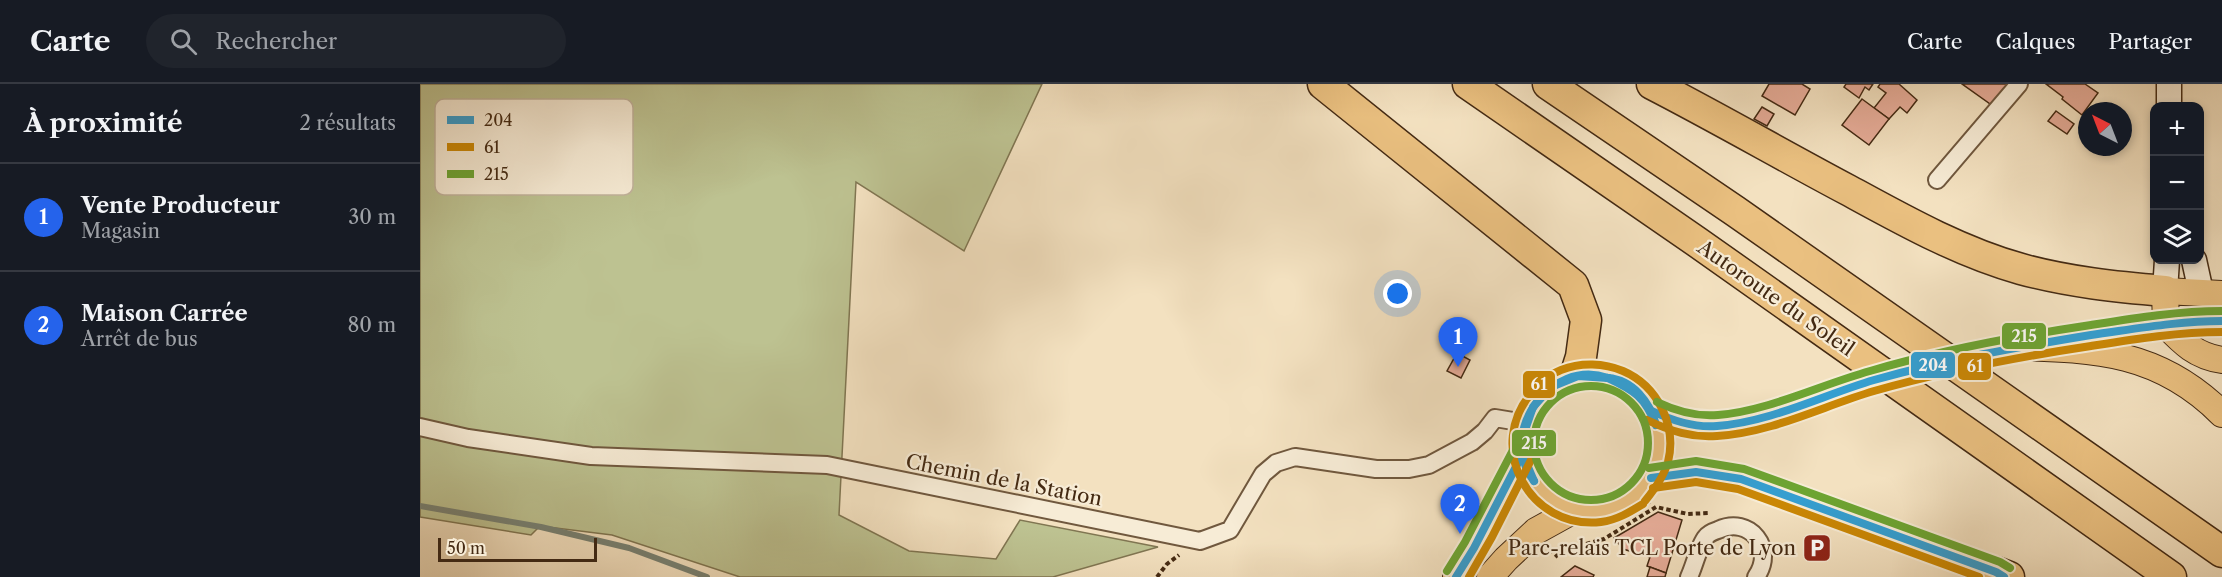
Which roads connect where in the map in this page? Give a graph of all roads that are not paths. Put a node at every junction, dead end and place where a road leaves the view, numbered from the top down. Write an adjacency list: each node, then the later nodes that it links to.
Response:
1 (1323, 84): 18 (highway)
2 (1468, 84): 32 (highway, Autoroute du Soleil)
3 (1548, 84): 26 (highway)
4 (1652, 84): 11 (highway)
5 (2019, 84): 8 (street)
6 (2169, 84): 7 (street)
7 (2169, 102)
8 (1937, 180)
9 (2167, 264): 11 (street)
10 (2196, 264): 12 (street)
11 (2165, 291): 12 (main road); 14 (main road)
12 (2211, 293): 13 (main road)
13 (2215, 321): 14 (main road); 16 (main road)
14 (2166, 325): 15 (main road); 17 (main road)
15 (2015, 346): 19 (main road, bridge); 20 (main road)
16 (2222, 354)
17 (2222, 360)
18 (1575, 376): 19 (main road); 21 (main road)
19 (1652, 411): 24 (main road)
20 (2222, 414)
21 (1525, 423): 22 (street, Chemin de la Station); 23 (main road)
22 (420, 427)
23 (1522, 455): 25 (main road); 28 (main road)
24 (1651, 478): 25 (main road); 27 (main road)
25 (1574, 510): 29 (main road)
26 (2222, 552)
27 (2003, 575)
28 (1456, 577)
29 (1490, 577)
30 (1689, 577): 31 (street)
31 (1756, 577)
32 (2171, 577)

